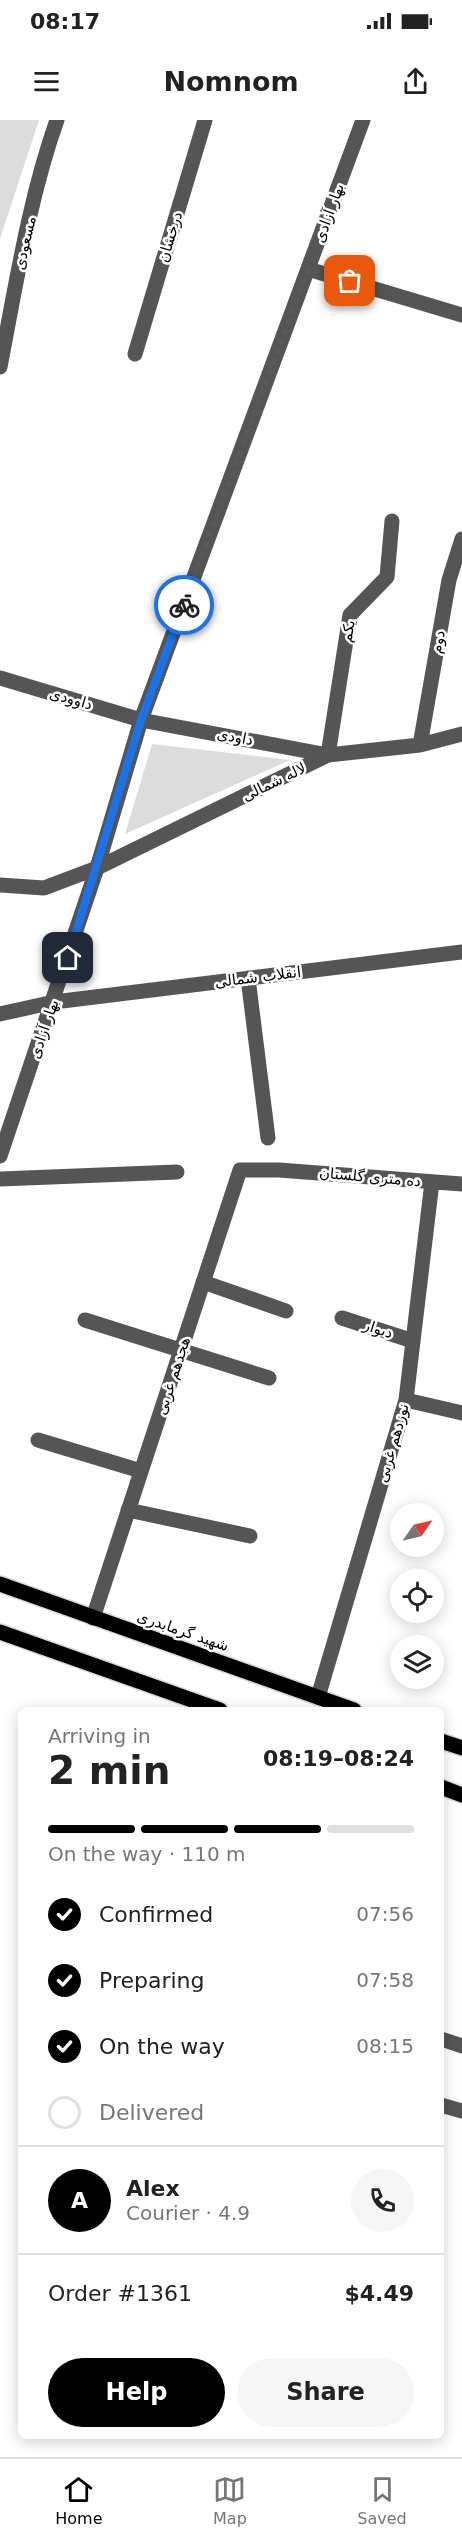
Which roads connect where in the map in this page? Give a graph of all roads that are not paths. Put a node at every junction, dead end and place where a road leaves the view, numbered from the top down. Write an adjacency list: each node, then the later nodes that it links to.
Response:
1 (57, 120): 7 (street, مسعودی)
2 (205, 120): 6 (street, درخشان)
3 (363, 120): 4 (street, بهار آزادی)
4 (308, 269): 5 (street); 11 (street, بهار آزادی)
5 (462, 315)
6 (135, 354)
7 (0, 368)
8 (392, 521): 14 (street, یکم)
9 (462, 539): 13 (street, دوم)
10 (0, 678): 11 (street, داوودی)
11 (141, 720): 14 (street, داودی); 15 (street, بهار آزادی)
12 (462, 734): 13 (street, لاله شمالی)
13 (420, 745): 14 (street, لاله شمالی)
14 (328, 755): 15 (street, لاله شمالی)
15 (97, 868): 16 (street, لاله شمالی); 19 (street, بهار آزادی)
16 (0, 885)
17 (462, 952): 18 (street, انقلاب شمالی)
18 (248, 978): 19 (street, انقلاب شمالی); 21 (street)
19 (54, 1002): 20 (street, انقلاب شمالی); 22 (street, بهار آزادی)
20 (0, 1014)
21 (268, 1138)
22 (0, 1156)
23 (279, 1170): 26 (street, ده متری گلستان); 28 (street, هجدهم غربی)
24 (177, 1172): 25 (street)
25 (0, 1179)
26 (432, 1182): 27 (street, ده متری گلستان); 32 (street, نوزدهم غربی)
27 (462, 1184)
28 (203, 1282): 29 (street); 33 (street, هجدهم غربی)
29 (286, 1311)
30 (342, 1318): 32 (street, دیوار)
31 (85, 1320): 33 (street)
32 (413, 1341): 35 (street, نوزدهم غربی)
33 (181, 1350): 34 (street); 38 (street, هجدهم غربی)
34 (269, 1378)
35 (406, 1400): 36 (street); 44 (street, نوزدهم غربی)
36 (462, 1413)
37 (38, 1440): 38 (street)
38 (141, 1472): 39 (street, هجدهم غربی)
39 (128, 1510): 40 (street); 42 (street, هجدهم غربی)
40 (250, 1536)
41 (0, 1584): 42 (main road, شهید گرمابدری)
42 (93, 1618): 44 (main road, شهید گرمابدری)
43 (0, 1632): 45 (main road)
44 (318, 1697): 46 (main road, شهید گرمابدری)
45 (212, 1707)
46 (346, 1707)
47 (444, 1742): 48 (main road)
48 (462, 1748)
49 (444, 1788): 50 (main road)
50 (462, 1795)
51 (444, 2040): 52 (street)
52 (462, 2046)
53 (444, 2106): 54 (street)
54 (462, 2111)

